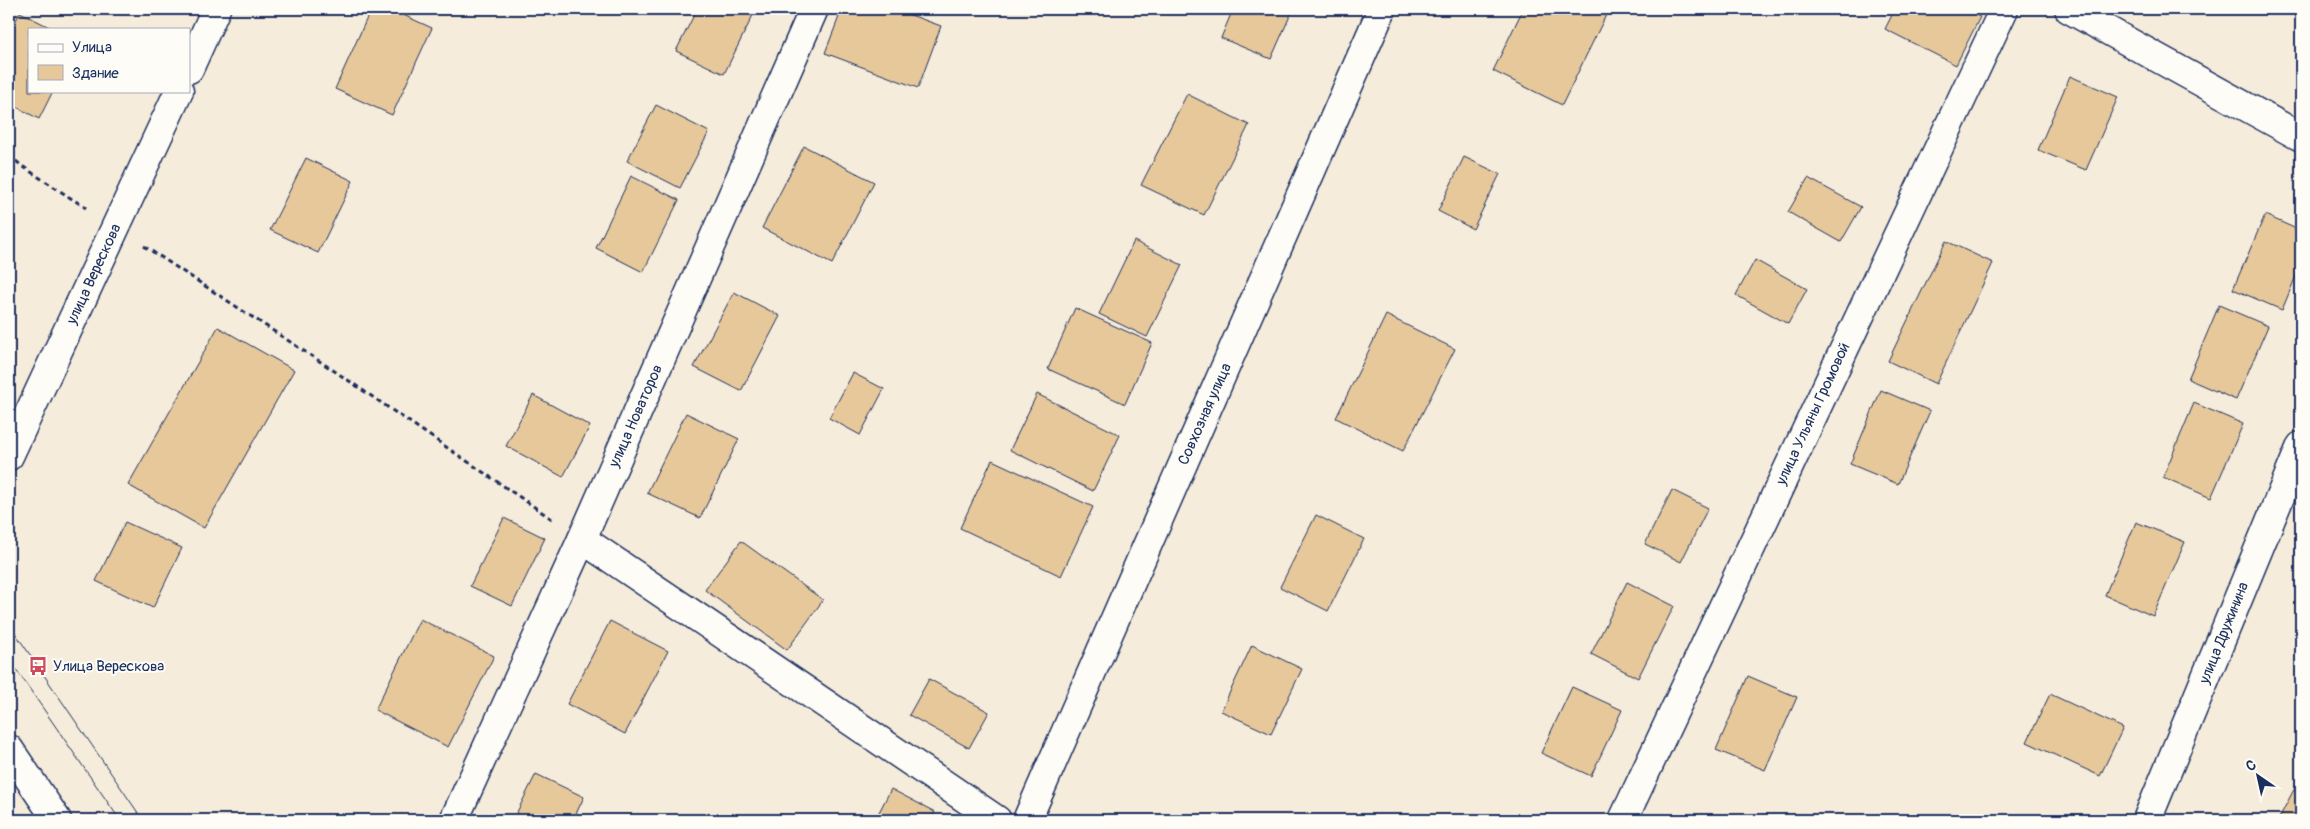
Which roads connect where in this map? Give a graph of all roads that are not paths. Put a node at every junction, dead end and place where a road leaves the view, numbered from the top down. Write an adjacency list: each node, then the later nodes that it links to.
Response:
1 (216, 9): 6 (street)
2 (814, 9): 11 (street, улица Новаторов)
3 (1382, 9): 16 (street, Совхозная улица)
4 (2004, 9): 17 (street, улица Ульяны Громовой)
5 (2069, 9): 8 (street)
6 (190, 67)
7 (179, 92): 10 (street, улица Верескова)
8 (2301, 137)
9 (2301, 446): 18 (street, улица Дружинина)
10 (9, 456)
11 (582, 539): 14 (street, улица Новаторов); 15 (street)
12 (9, 748): 13 (street)
13 (57, 820)
14 (454, 820)
15 (997, 820)
16 (1027, 820)
17 (1623, 820)
18 (2147, 820)

